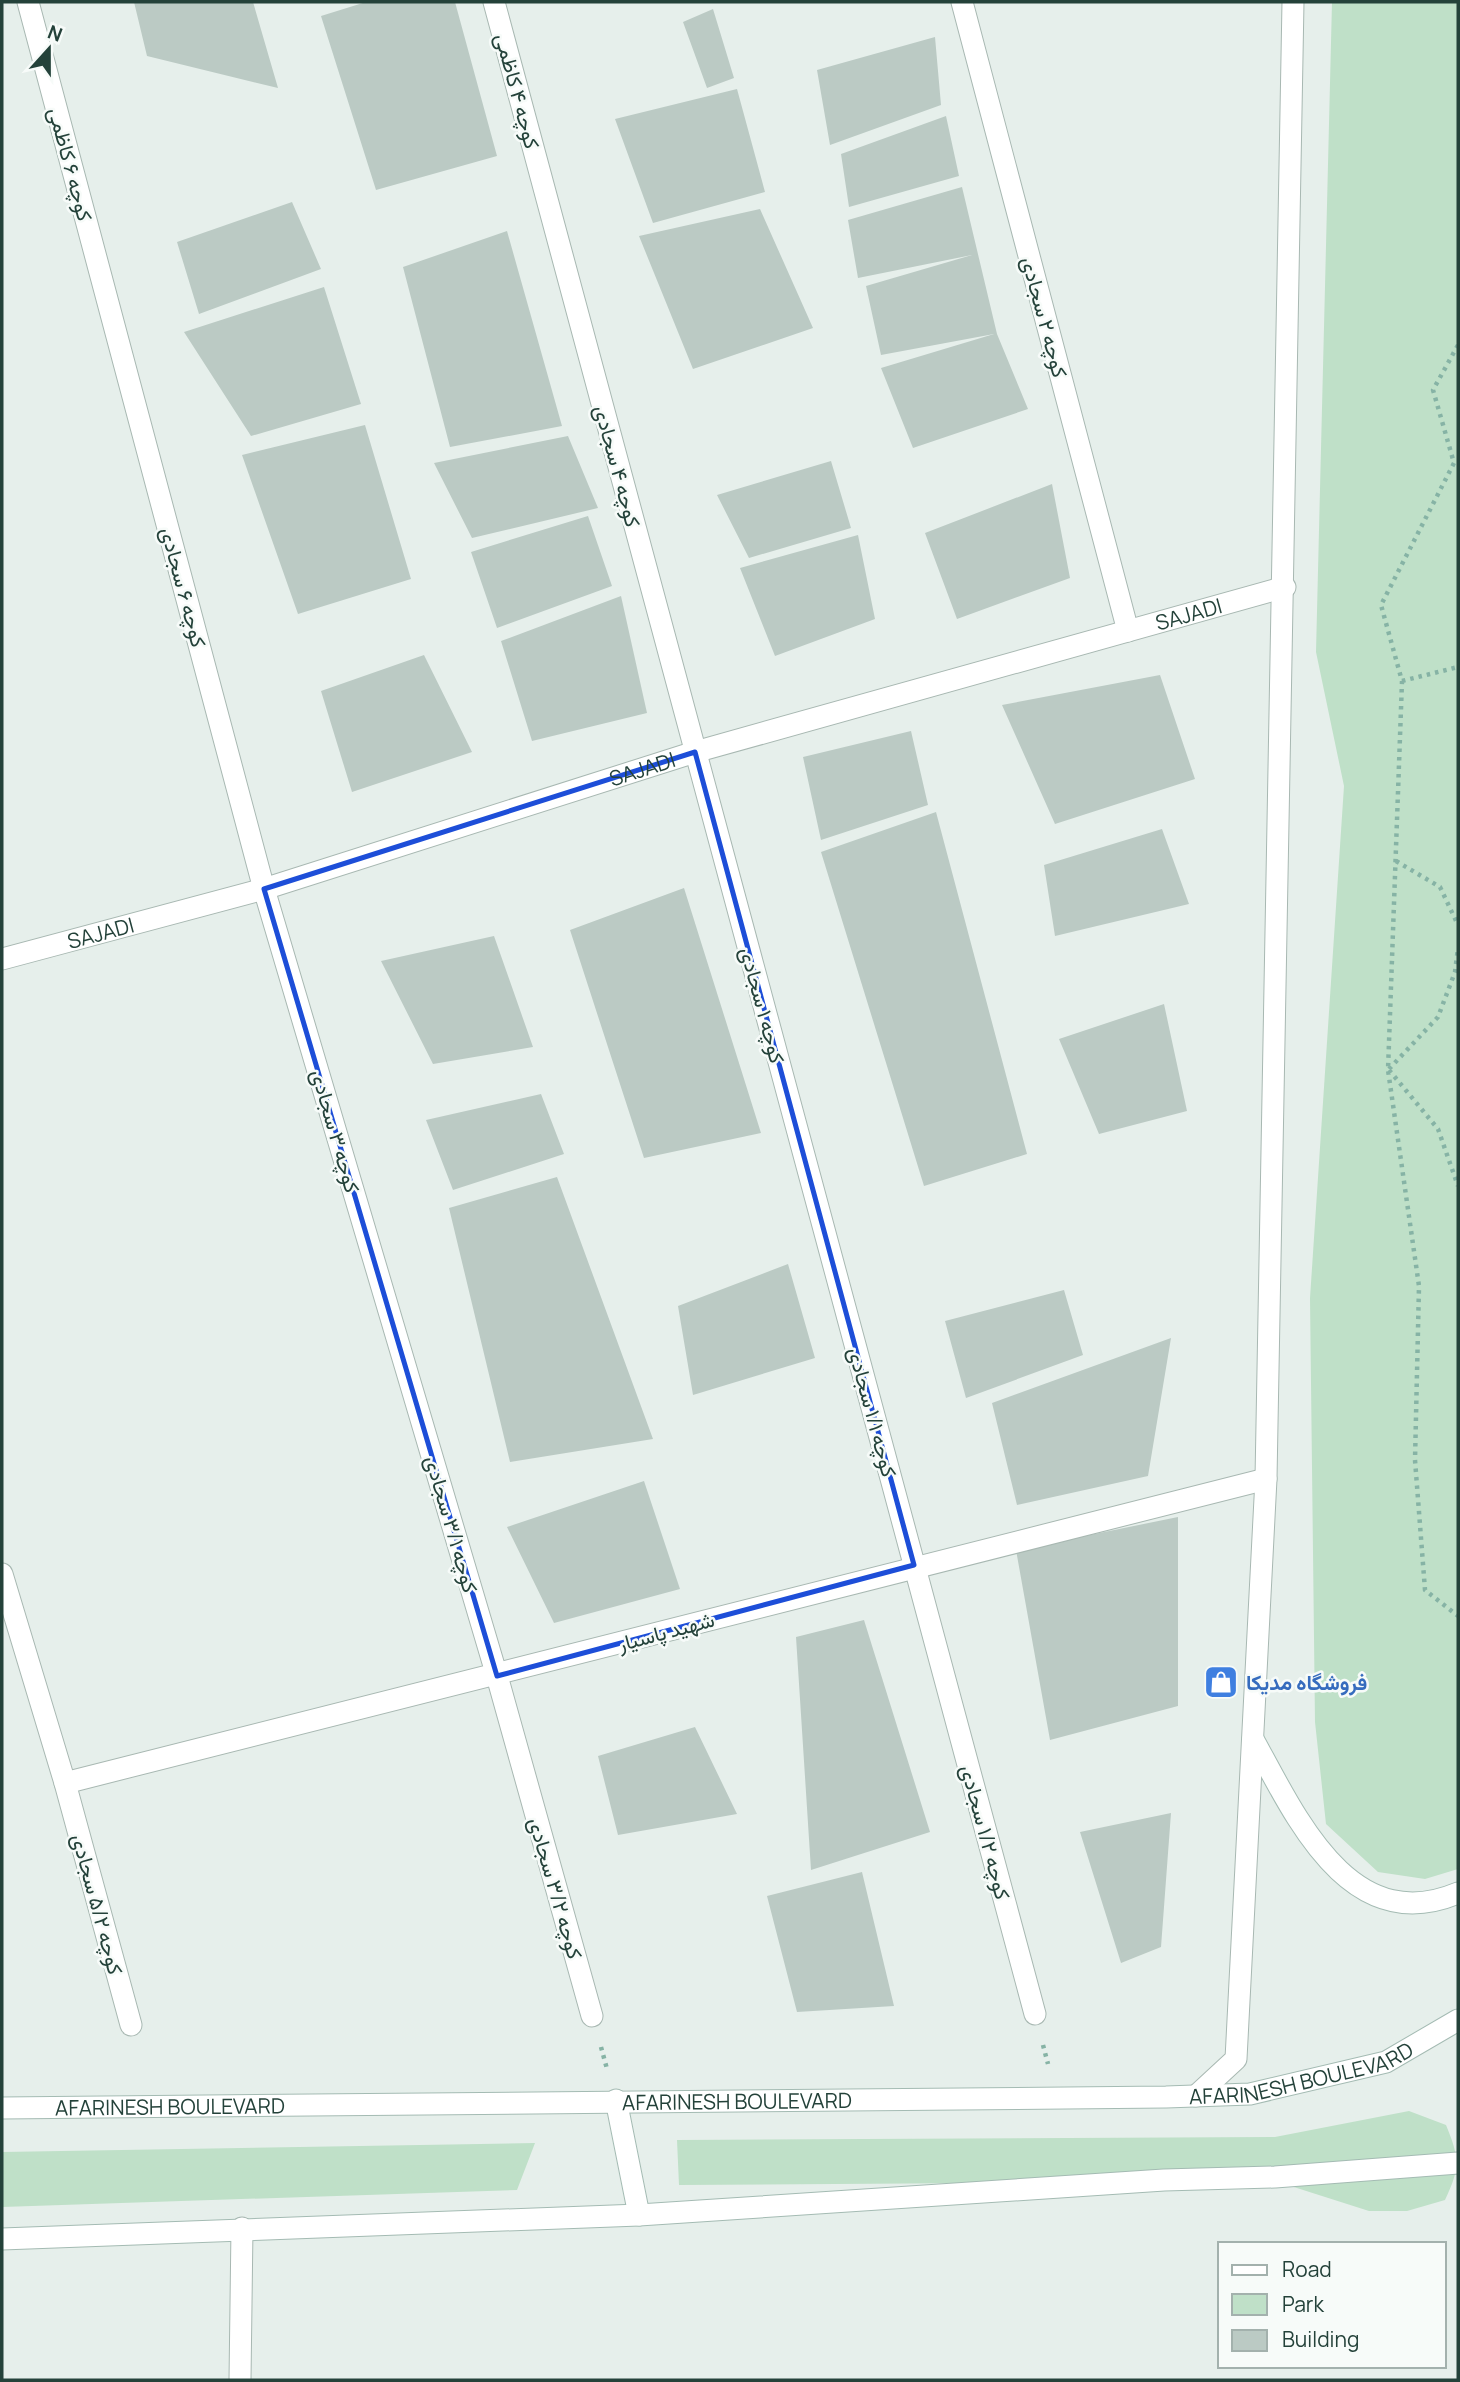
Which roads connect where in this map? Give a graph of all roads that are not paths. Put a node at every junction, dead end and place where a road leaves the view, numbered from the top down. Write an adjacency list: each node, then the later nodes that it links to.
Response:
1 (27, 2): 6 (street, کوچه ۶ کاظمی)
2 (494, 2): 5 (street, کوچه ۴ کاظمی)
3 (962, 2): 8 (street, کوچه ۲ سجادی)
4 (1293, 2): 7 (street)
5 (542, 180): 9 (street, کوچه ۴ سجادی)
6 (103, 285): 10 (street, کوچه ۶ سجادی)
7 (1285, 587): 8 (street, SAJADI); 14 (street)
8 (1128, 631): 9 (street, SAJADI)
9 (695, 752): 10 (street, SAJADI); 12 (street, کوچه ۱ سجادی)
10 (264, 889): 11 (street, SAJADI); 13 (street, کوچه ۳ سجادی)
11 (2, 959)
12 (831, 1259): 15 (street, کوچه ۱/۱ سجادی)
13 (407, 1372): 17 (street, کوچه ۳/۱ سجادی)
14 (1266, 1479): 15 (street, شهید پاسیار); 18 (street)
15 (914, 1565): 17 (street, شهید پاسیار); 21 (street, کوچه ۱/۲ سجادی)
16 (2, 1574): 19 (street, کوچه ۵/۲ سجادی)
17 (497, 1676): 19 (street, شهید پاسیار); 22 (street, کوچه ۳/۲ سجادی)
18 (1252, 1739): 20 (street); 25 (street)
19 (65, 1783): 24 (street, کوچه ۵/۲ سجادی)
20 (1458, 1893)
21 (1035, 2014)
22 (592, 2016)
23 (1458, 2020): 25 (street, AFARINESH BOULEVARD)
24 (131, 2025)
25 (1196, 2096): 26 (street, AFARINESH BOULEVARD)
26 (616, 2100): 27 (street, AFARINESH BOULEVARD); 29 (street)
27 (2, 2108)
28 (1458, 2163): 29 (street)
29 (639, 2215): 30 (street)
30 (242, 2228): 31 (street); 32 (street)
31 (2, 2239)
32 (240, 2380)

